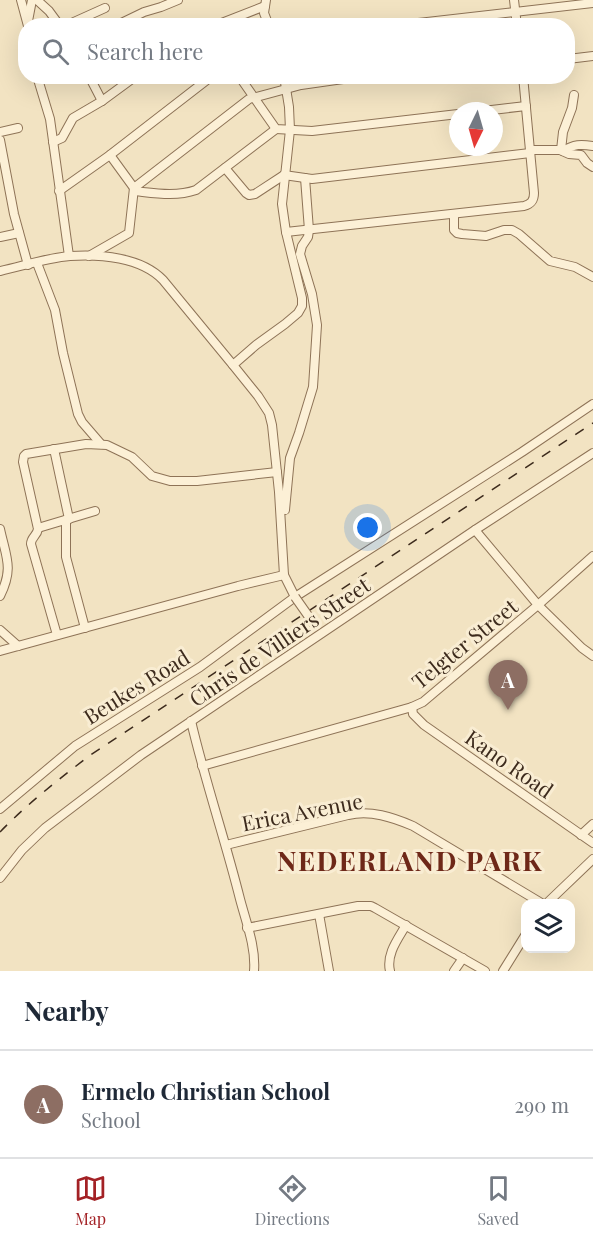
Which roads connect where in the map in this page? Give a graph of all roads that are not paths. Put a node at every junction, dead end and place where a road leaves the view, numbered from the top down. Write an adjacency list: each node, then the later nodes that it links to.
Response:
1 (21, 0): 10 (street)
2 (32, 0): 11 (street)
3 (37, 0): 12 (street)
4 (178, 0): 14 (street)
5 (514, 0): 9 (street)
6 (265, 3): 15 (street)
7 (593, 3): 9 (street)
8 (105, 8): 13 (street)
9 (516, 11): 16 (street); 17 (street)
10 (26, 18)
11 (29, 18)
12 (54, 18)
13 (83, 18)
14 (132, 18)
15 (232, 18)
16 (458, 18)
17 (516, 18)
18 (593, 56): 19 (street)
19 (575, 58)
20 (39, 84): 40 (street)
21 (93, 84): 31 (street)
22 (125, 84): 31 (street)
23 (202, 84): 44 (street)
24 (244, 84): 30 (street)
25 (286, 84): 28 (street)
26 (313, 84): 28 (street)
27 (524, 84): 32 (street)
28 (287, 88): 30 (street); 37 (street)
29 (574, 95): 42 (street)
30 (253, 97): 36 (street); 49 (street)
31 (102, 101): 40 (street)
32 (526, 106): 33 (street); 43 (street)
33 (503, 109)
34 (449, 115): 37 (street)
35 (18, 128): 38 (street)
36 (276, 129): 37 (street); 46 (street)
37 (290, 130): 47 (street)
38 (0, 132)
39 (0, 140): 54 (street)
40 (53, 142): 50 (street)
41 (593, 146): 42 (street)
42 (562, 151): 43 (street); 45 (street)
43 (530, 152): 48 (street); 51 (street)
44 (110, 155): 49 (street); 50 (street)
45 (593, 167)
46 (225, 168): 47 (street); 49 (street)
47 (285, 173): 48 (street); 53 (street)
48 (305, 178): 52 (street)
49 (134, 190): 57 (street)
50 (59, 191): 56 (street)
51 (454, 214): 52 (street); 61 (street)
52 (309, 230): 53 (street); 70 (street)
53 (286, 232): 62 (street)
54 (19, 233): 55 (street); 59 (street)
55 (0, 237)
56 (69, 256): 57 (street); 58 (street)
57 (88, 256): 62 (street)
58 (37, 263): 59 (street); 64 (street)
59 (27, 265): 60 (street)
60 (0, 271)
61 (593, 277)
62 (233, 365): 67 (street)
63 (593, 404): 77 (street, Beukes Road)
64 (100, 444): 65 (street); 67 (street)
65 (54, 449): 69 (street); 71 (street)
66 (593, 453): 73 (street, Chris de Villiers Street)
67 (278, 472): 70 (street)
68 (95, 511): 69 (street)
69 (67, 520): 71 (street); 79 (street)
70 (281, 523): 75 (street)
71 (38, 528): 82 (street)
72 (0, 529): 76 (street)
73 (475, 530): 78 (street); 81 (street, Chris de Villiers Street)
74 (593, 555): 78 (street, Telgter Street)
75 (284, 575): 77 (street); 79 (street)
76 (0, 596)
77 (295, 597): 81 (street, bridge); 89 (street, Beukes Road)
78 (538, 605): 85 (street); 86 (street, Telgter Street)
79 (85, 628): 82 (street)
80 (0, 630): 83 (street)
81 (321, 634): 87 (street, Chris de Villiers Street)
82 (57, 635): 83 (street)
83 (18, 646): 84 (street)
84 (0, 651)
85 (593, 656)
86 (412, 707): 88 (street, Telgter Street); 91 (street, Kano Road)
87 (191, 721): 88 (street); 95 (street, Chris de Villiers Street)
88 (202, 766): 93 (street)
89 (0, 810)
90 (593, 824): 91 (street)
91 (581, 835): 92 (street, Kano Road)
92 (593, 843)
93 (226, 845): 96 (street, Erica Avenue); 100 (street)
94 (593, 859): 97 (street)
95 (0, 878)
96 (537, 899)
97 (548, 899)
98 (319, 914): 99 (street); 100 (street); 104 (street)
99 (406, 925): 102 (street); 105 (street)
100 (247, 928): 103 (street)
101 (521, 941): 108 (street)
102 (463, 958): 106 (street); 107 (street)
103 (254, 971)
104 (329, 971)
105 (390, 971)
106 (453, 971)
107 (485, 971)
108 (503, 971)

